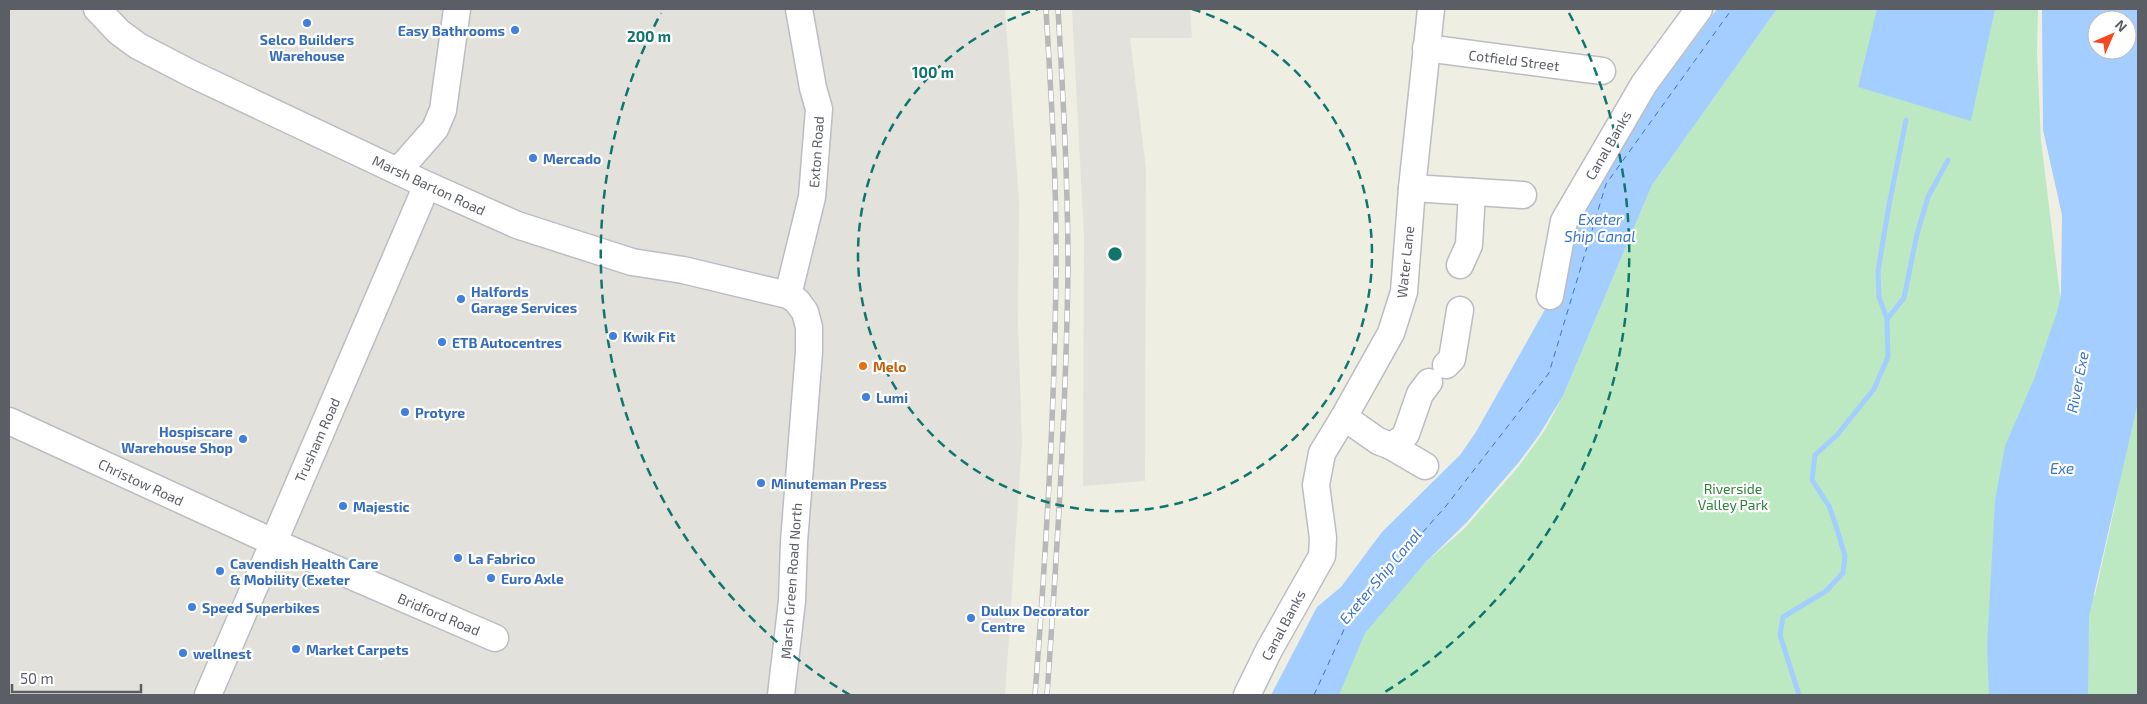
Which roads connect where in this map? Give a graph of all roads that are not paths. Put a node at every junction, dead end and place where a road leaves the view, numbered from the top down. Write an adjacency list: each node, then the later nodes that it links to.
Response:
1 (97, 9): 8 (street, Marsh Barton Road)
2 (457, 9): 8 (street)
3 (799, 9): 14 (street, Exton Road)
4 (1430, 9): 6 (street, Water Lane)
5 (1699, 9): 15 (street, Canal Banks)
6 (1426, 48): 7 (street, Cotfield Street); 10 (street, Water Lane)
7 (1602, 71)
8 (398, 171): 9 (street, Marsh Barton Road)
9 (428, 185): 14 (street, Marsh Barton Road); 21 (street, Trusham Road)
10 (1412, 188): 11 (street); 17 (street, Water Lane)
11 (1472, 192): 12 (street); 13 (street)
12 (1523, 196)
13 (1460, 265)
14 (788, 295): 25 (street, Marsh Green Road North)
15 (1550, 296)
16 (1460, 310): 19 (street)
17 (1344, 417): 19 (street); 22 (street, Water Lane)
18 (9, 421): 21 (street, Christow Road)
19 (1391, 446): 20 (street)
20 (1425, 466)
21 (273, 542): 23 (street, Bridford Road); 24 (street, Trusham Road)
22 (1322, 556): 26 (street, Canal Banks)
23 (495, 638)
24 (208, 695)
25 (781, 695)
26 (1247, 695)

